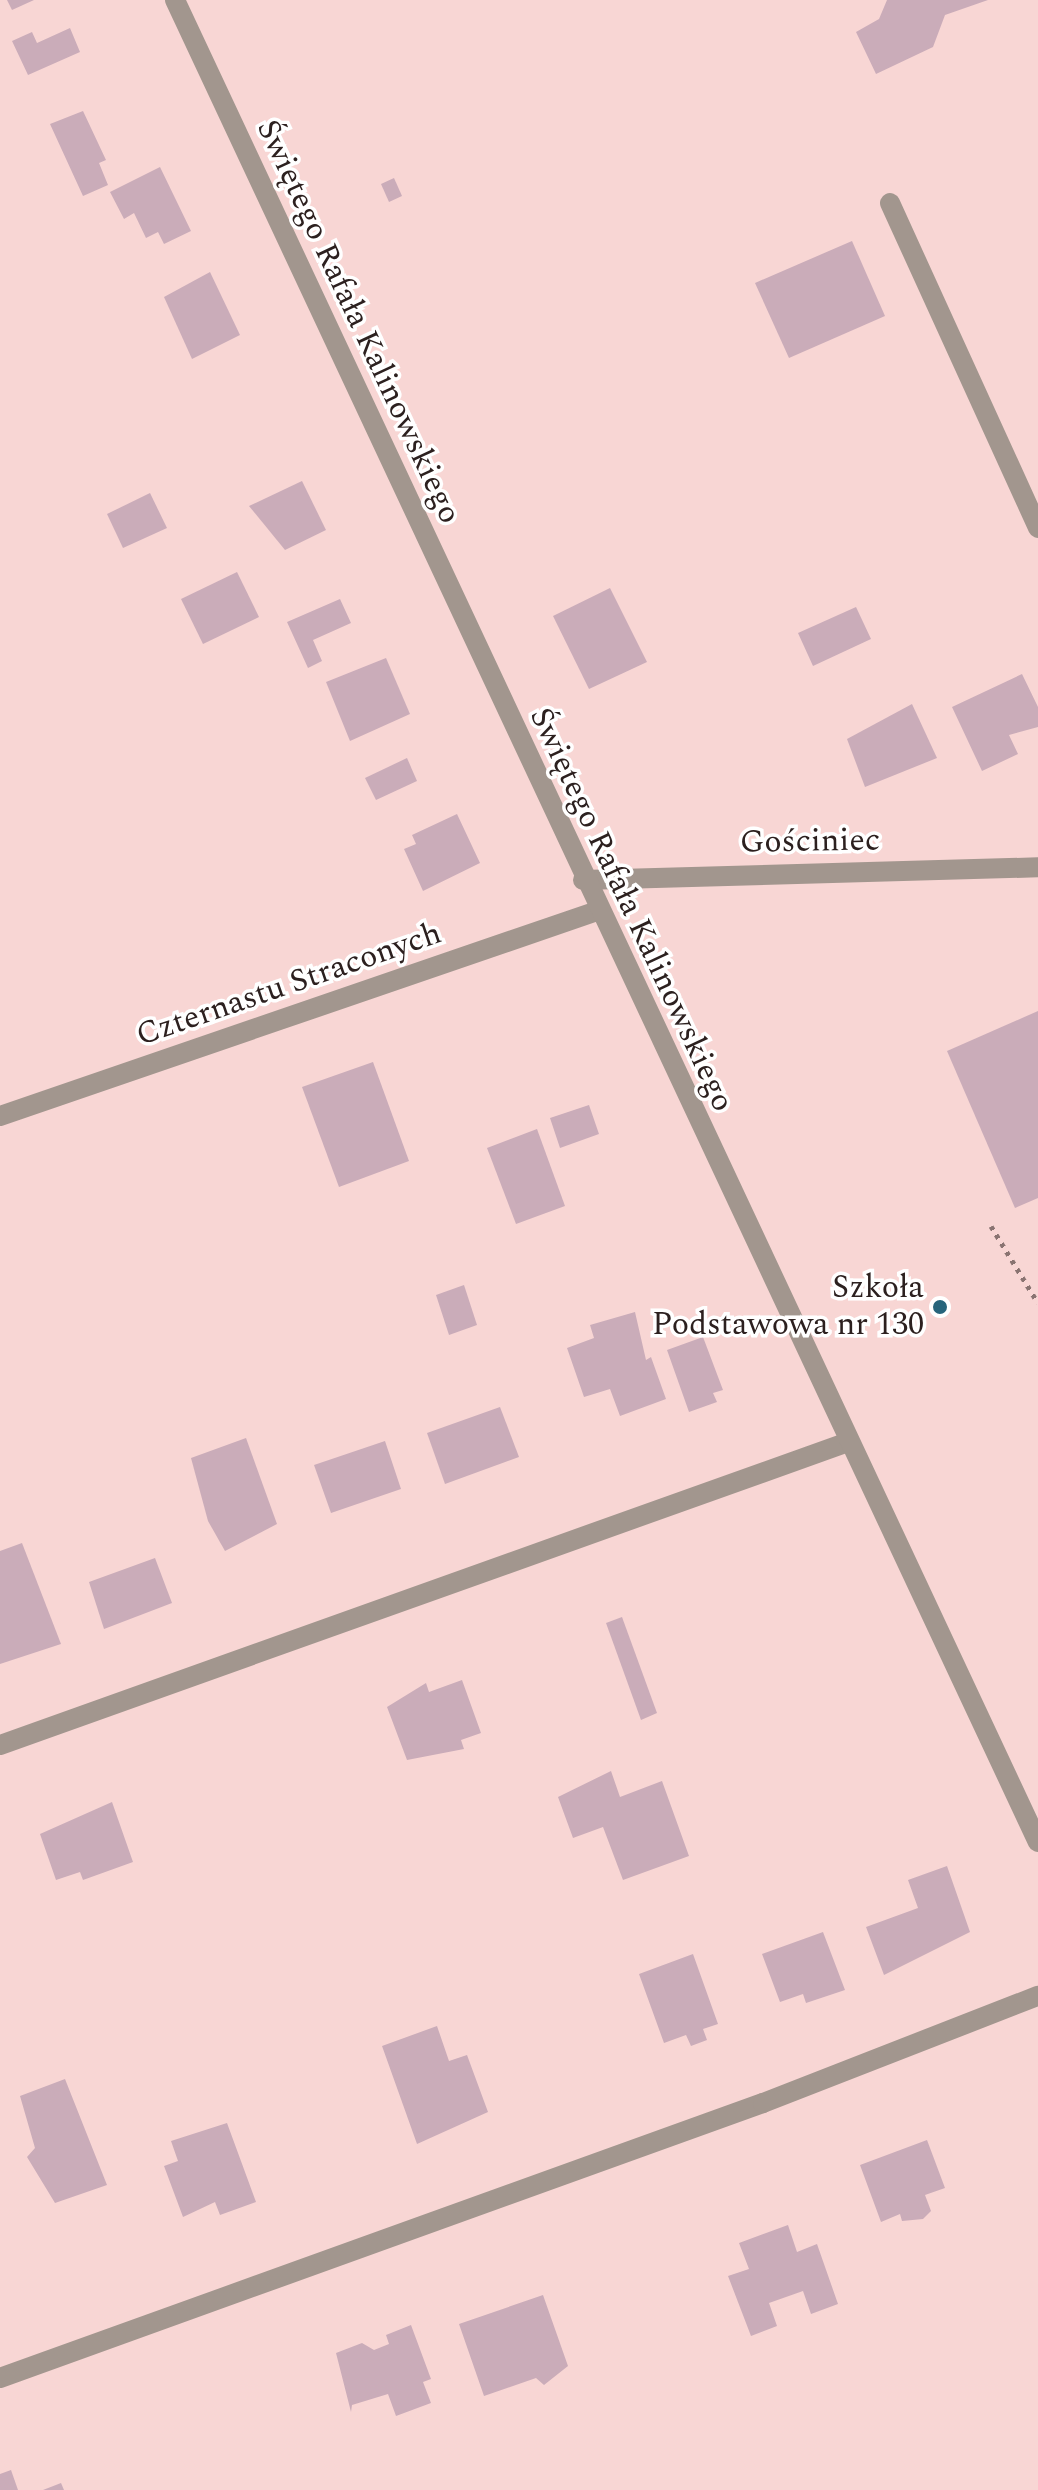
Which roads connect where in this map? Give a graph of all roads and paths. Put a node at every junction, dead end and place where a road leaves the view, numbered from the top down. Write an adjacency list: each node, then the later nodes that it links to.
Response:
1 (175, 0): 5 (street, Świętego Rafała Kalinowskiego)
2 (890, 203): 3 (street)
3 (1038, 528)
4 (1038, 867): 5 (street, Gościniec)
5 (583, 880): 6 (street, Świętego Rafała Kalinowskiego)
6 (597, 911): 7 (street, Czternastu Straconych); 10 (street, Świętego Rafała Kalinowskiego)
7 (0, 1116)
8 (991, 1226): 9 (path)
9 (1038, 1303)
10 (848, 1442): 11 (street); 12 (street, Świętego Rafała Kalinowskiego)
11 (0, 1745)
12 (1038, 1842)
13 (1038, 1996): 14 (street)
14 (0, 2378)

